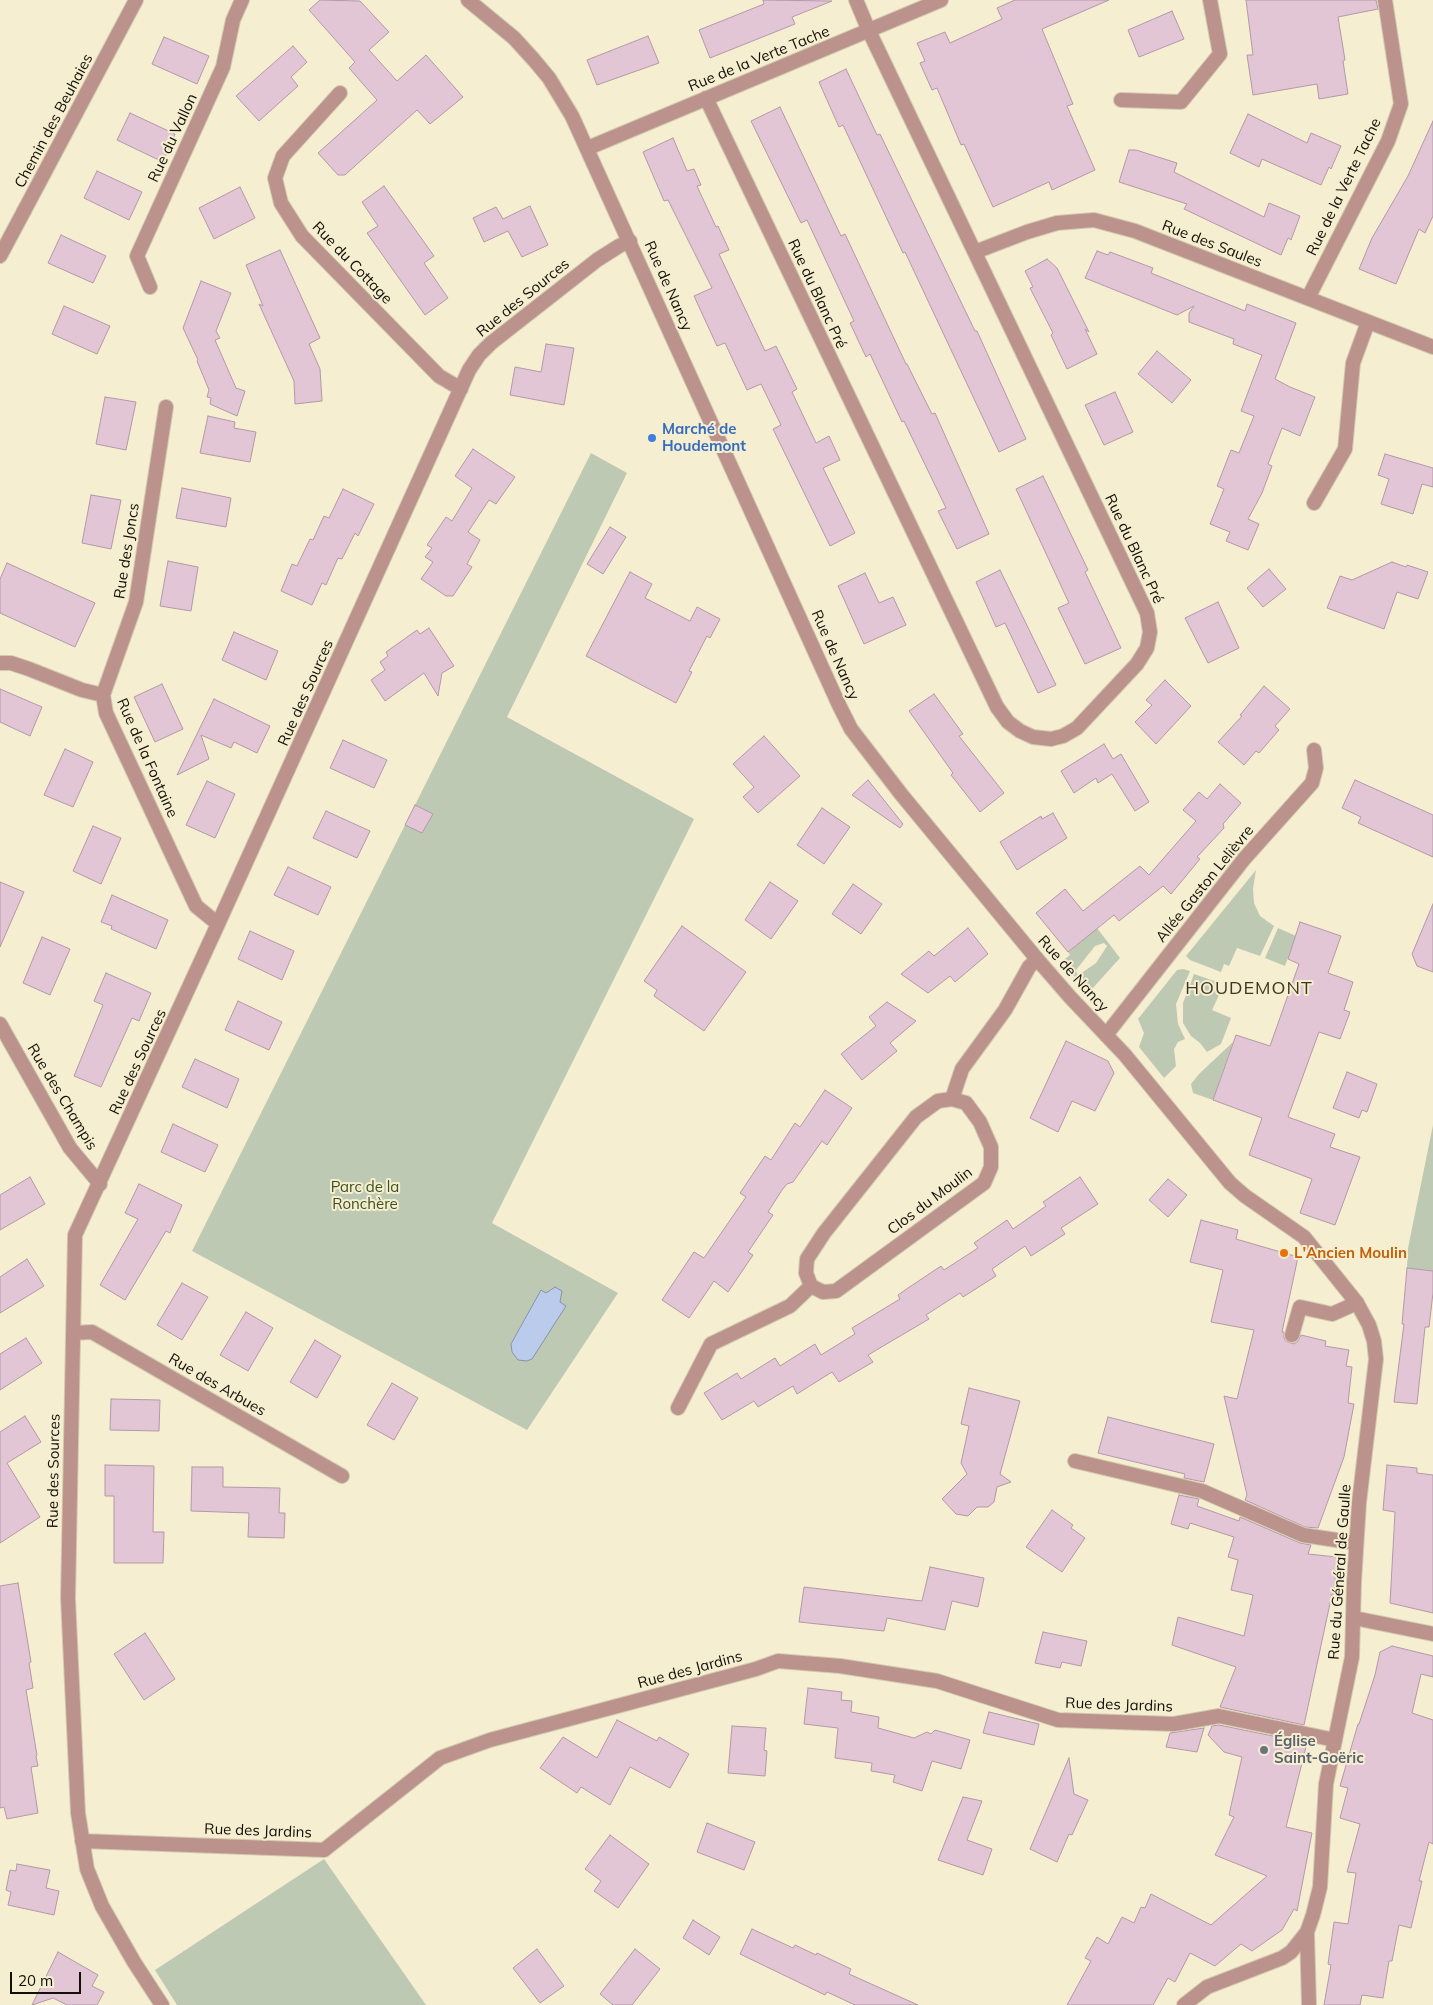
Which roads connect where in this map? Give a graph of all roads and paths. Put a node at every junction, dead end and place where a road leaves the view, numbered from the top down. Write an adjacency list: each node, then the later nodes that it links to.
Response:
1 (136, 0): 15 (street, Chemin des Beuhaies)
2 (242, 0): 16 (street, Rue du Vallon)
3 (468, 0): 12 (street, Rue de Nancy)
4 (856, 0): 8 (street, Rue du Blanc Pré)
5 (941, 0): 8 (street, Rue de la Verte Tache)
6 (1210, 0): 11 (street)
7 (1385, 0): 17 (street, Rue de la Verte Tache)
8 (869, 31): 10 (street, Rue de la Verte Tache); 14 (street, Rue du Blanc Pré)
9 (340, 93): 20 (street, Rue du Cottage)
10 (706, 98): 12 (street, Rue de la Verte Tache); 14 (street, Rue du Blanc Pré)
11 (1121, 100)
12 (588, 148): 13 (street, Rue de Nancy)
13 (630, 241): 20 (street, Rue des Sources); 27 (street, Rue de Nancy)
14 (975, 252): 17 (street, Rue des Saules)
15 (0, 256)
16 (150, 287)
17 (1308, 298): 18 (street, Rue des Saules)
18 (1368, 322): 19 (street, Rue des Saules); 22 (street)
19 (1433, 347)
20 (461, 389): 26 (street, Rue des Sources)
21 (166, 407): 24 (street, Rue des Joncs)
22 (1314, 503)
23 (0, 663): 24 (street, Rue de la Fontaine)
24 (103, 695): 26 (street, Rue de la Fontaine)
25 (1314, 750): 29 (street, Allée Gaston Lelièvre)
26 (218, 924): 31 (street, Rue des Sources)
27 (1036, 959): 29 (street, Rue de Nancy); 30 (street)
28 (0, 1024): 31 (street, Rue des Champis)
29 (1106, 1035): 32 (street, Rue de Nancy)
30 (952, 1098): 33 (street); 33 (street, Clos du Moulin)
31 (100, 1184): 35 (street, Rue des Sources)
32 (1304, 1237): 34 (street, Rue du Général de Gaulle)
33 (811, 1286): 37 (street)
34 (1357, 1303): 36 (street); 40 (street, Rue du Général de Gaulle)
35 (73, 1333): 39 (street, Rue des Arbues); 44 (street, Rue des Sources)
36 (1292, 1336)
37 (678, 1408)
38 (1075, 1461): 40 (street)
39 (342, 1476)
40 (1356, 1543): 41 (street, Rue du Général de Gaulle)
41 (1354, 1618): 42 (street); 43 (street, Rue du Général de Gaulle)
42 (1433, 1634)
43 (1335, 1740): 44 (street, Rue des Jardins); 45 (street, Rue du Général de Gaulle)
44 (82, 1841): 46 (street, Rue des Sources)
45 (1307, 1932): 47 (street, Rue du Général de Gaulle); 48 (street)
46 (162, 2005)
47 (1184, 2005)
48 (1309, 2005)

